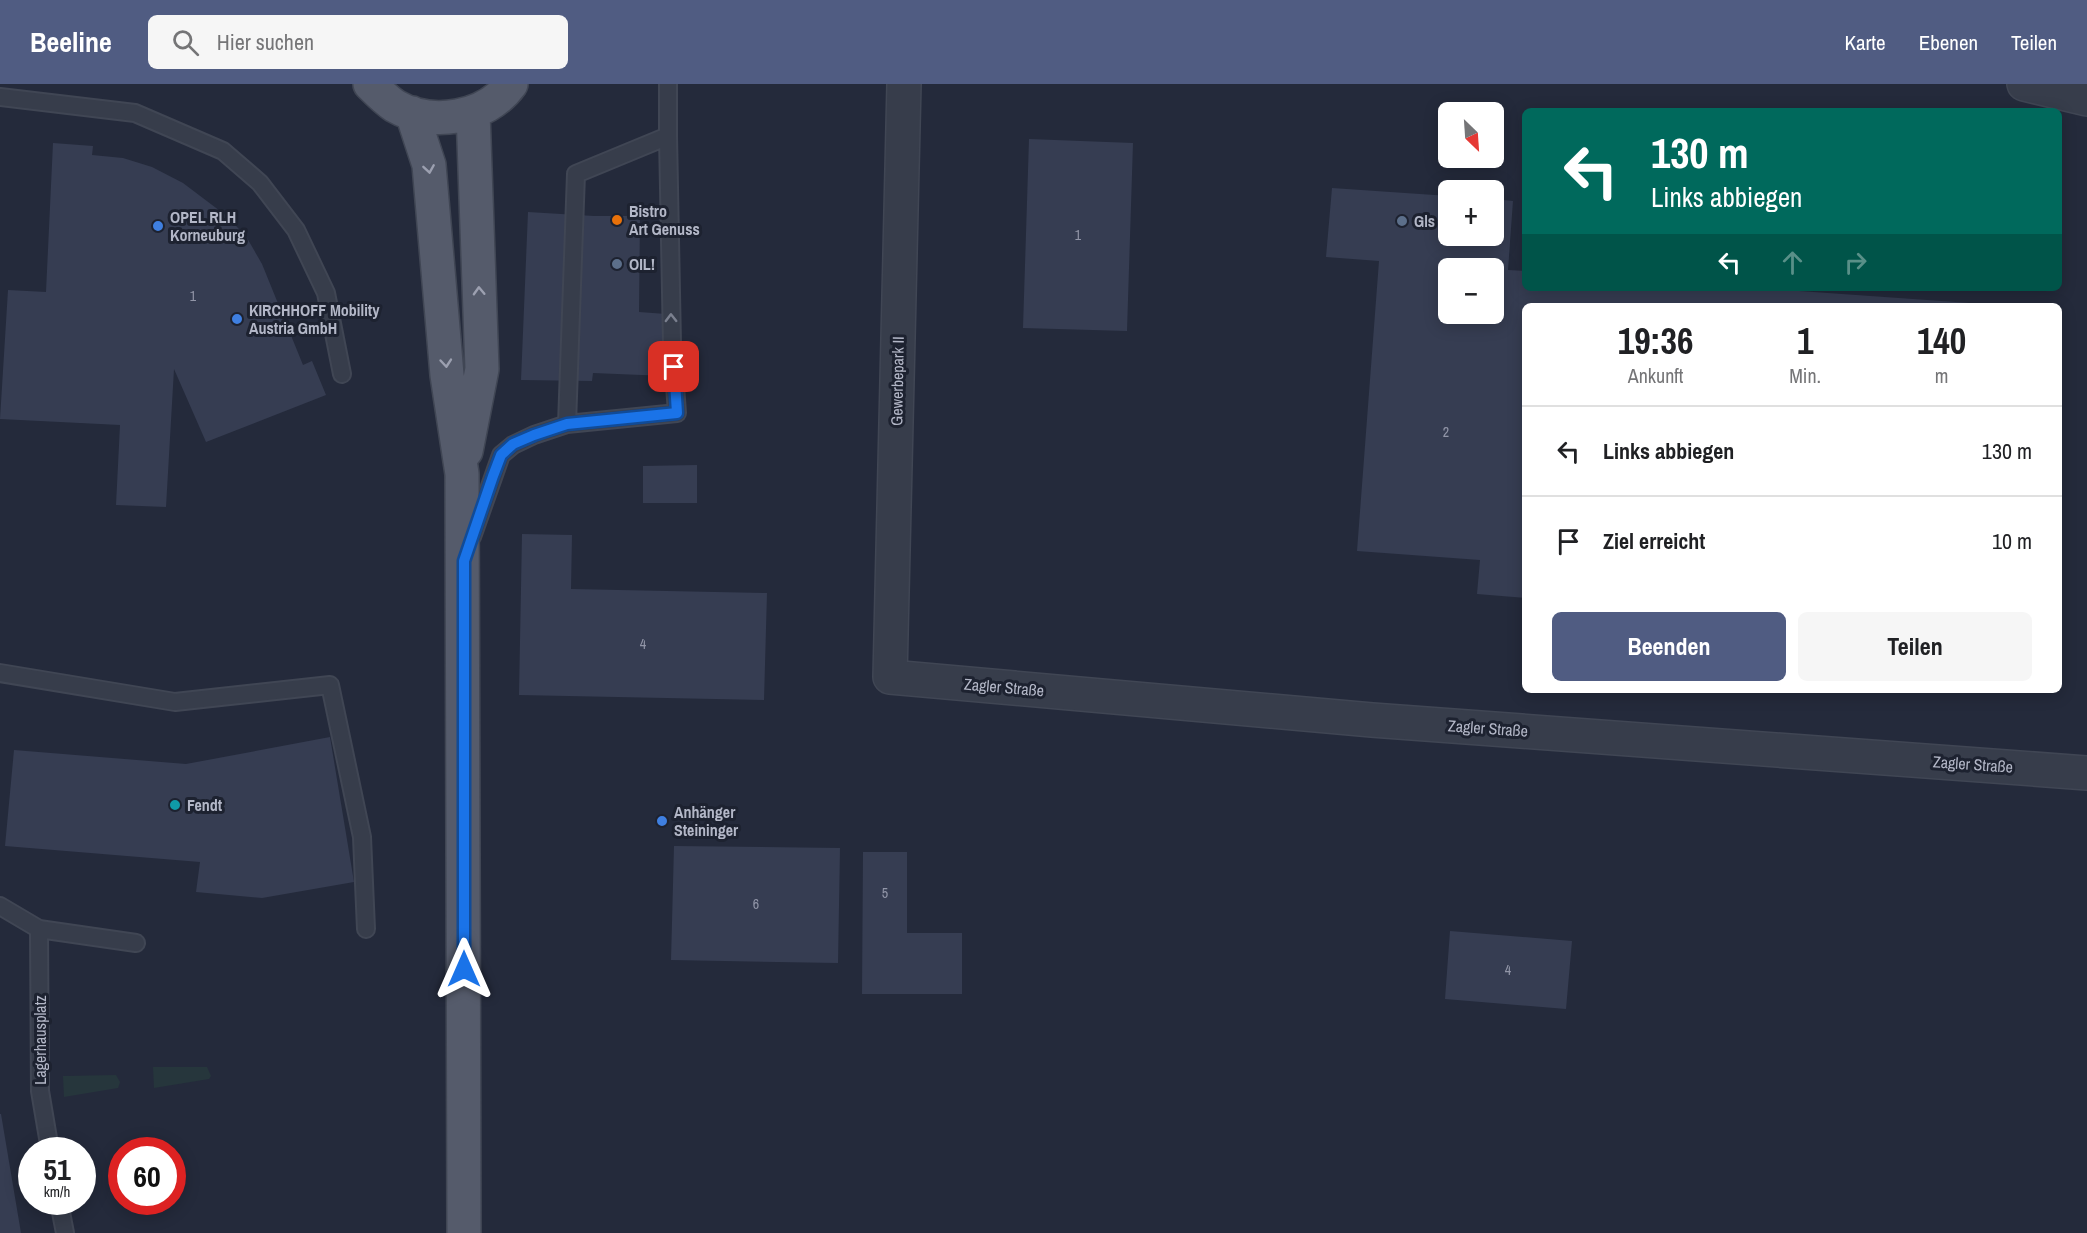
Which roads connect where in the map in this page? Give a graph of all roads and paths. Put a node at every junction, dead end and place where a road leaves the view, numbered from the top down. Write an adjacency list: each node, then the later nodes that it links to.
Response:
1 (370, 84): 9 (main road)
2 (511, 84): 8 (main road)
3 (668, 84): 10 (lane)
4 (904, 84): 16 (street, Gewerbepark II)
5 (2024, 84): 7 (street)
6 (0, 97): 11 (lane)
7 (2087, 99)
8 (473, 112): 9 (main road); 13 (main road, one-way to 8)
9 (412, 113): 13 (main road, one-way to 13)
10 (668, 136): 12 (lane); 12 (lane, one-way to 10)
11 (342, 374)
12 (567, 424): 14 (lane)
13 (462, 474): 14 (main road)
14 (464, 561): 25 (main road)
15 (0, 673): 20 (lane)
16 (890, 677): 17 (street, Zagler Straße)
17 (2087, 773)
18 (0, 906): 19 (lane)
19 (39, 929): 21 (lane); 22 (lane, Lagerhausplatz)
20 (366, 929)
21 (136, 943)
22 (48, 1137)
23 (62, 1215): 24 (lane)
24 (65, 1233)
25 (464, 1233)

